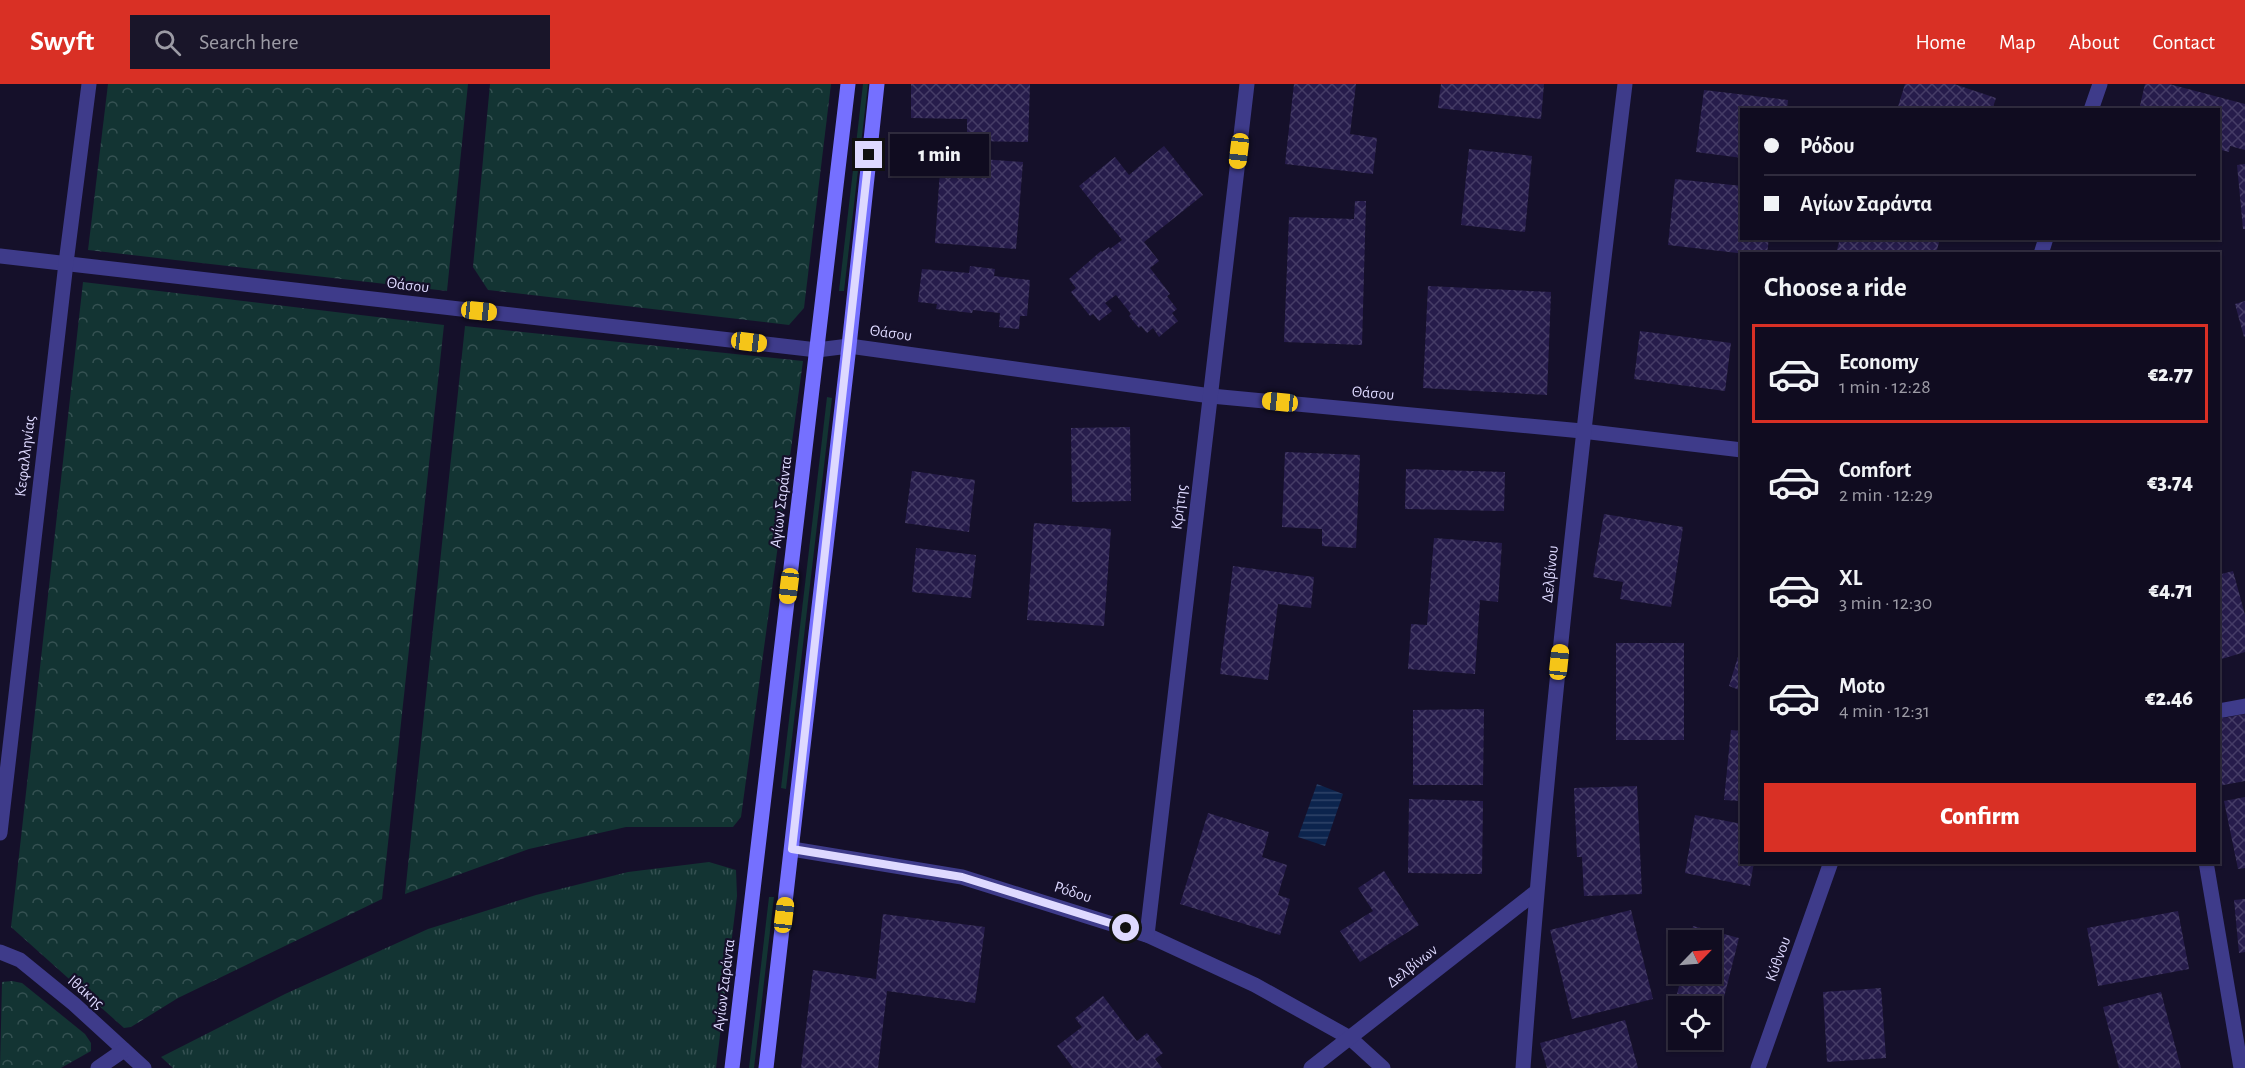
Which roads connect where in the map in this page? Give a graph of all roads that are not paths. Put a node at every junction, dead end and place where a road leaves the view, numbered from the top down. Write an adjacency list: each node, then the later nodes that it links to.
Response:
1 (89, 84): 9 (street, Κεφαλληνίας)
2 (848, 84): 11 (main road, Αγίων Σαράντα)
3 (877, 84): 10 (main road)
4 (1247, 84): 12 (street, Κρήτης)
5 (1625, 84): 13 (street, Δελβίνου)
6 (2100, 84): 7 (street)
7 (2092, 108)
8 (0, 256): 9 (street, Θάσου)
9 (66, 263): 11 (street, Θάσου); 17 (street, Κεφαλληνίας)
10 (849, 346): 11 (street, Θάσου); 12 (street, Θάσου); 18 (main road)
11 (817, 350): 28 (main road, Αγίων Σαράντα)
12 (1210, 396): 13 (street, Θάσου); 22 (street, Κρήτης)
13 (1582, 431): 14 (street, Θάσου); 21 (street, Δελβίνου)
14 (1740, 450)
15 (2245, 706): 16 (street)
16 (2220, 711)
17 (0, 833)
18 (792, 849): 22 (street, Ρόδου); 29 (main road)
19 (1830, 864): 33 (street, Κύθνου)
20 (2206, 864): 34 (street)
21 (1536, 892): 24 (street, Δελβίνων); 32 (street, Δελβίνου)
22 (1147, 935): 24 (street, Ρόδου)
23 (0, 952): 25 (street, Ιθάκης)
24 (1350, 1038): 30 (street, Δελβίνων); 31 (street, Ρόδου)
25 (124, 1050): 26 (street); 27 (street, Ιθάκης)
26 (98, 1068)
27 (144, 1068)
28 (732, 1068)
29 (766, 1068)
30 (1311, 1068)
31 (1383, 1068)
32 (1522, 1068)
33 (1758, 1068)
34 (2241, 1068)

